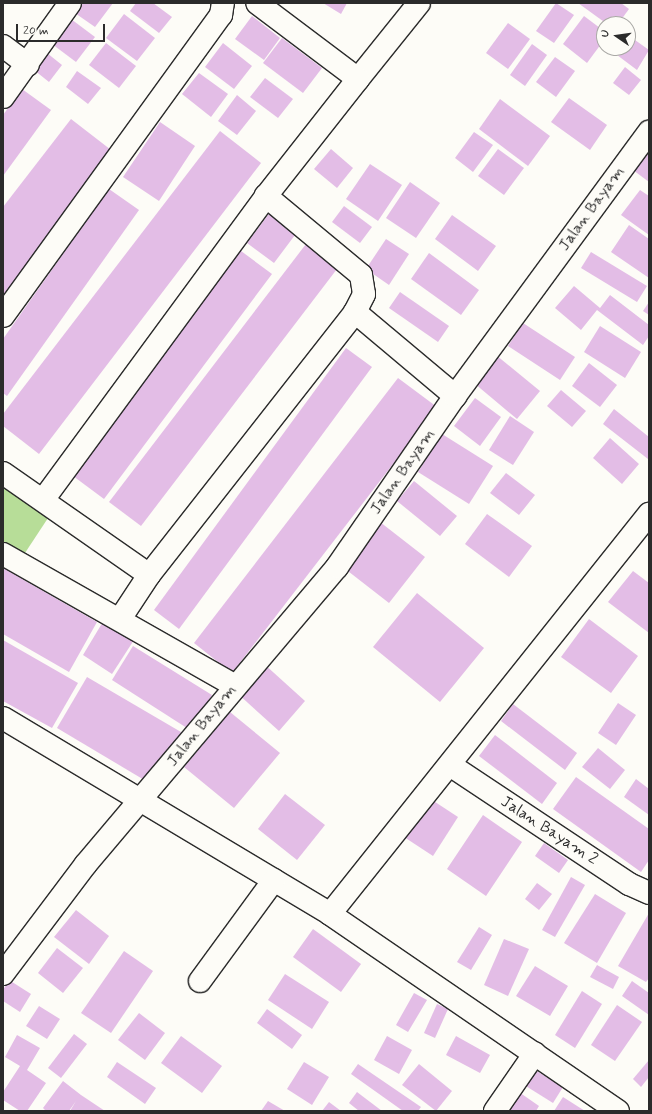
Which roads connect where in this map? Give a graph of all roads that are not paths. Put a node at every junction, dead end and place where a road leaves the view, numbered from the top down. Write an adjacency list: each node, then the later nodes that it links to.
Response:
1 (70, 3): 6 (street)
2 (258, 3): 7 (street)
3 (419, 3): 7 (street)
4 (217, 7): 12 (street)
5 (3, 46): 6 (street)
6 (28, 65): 8 (street)
7 (358, 79): 10 (street)
8 (3, 98)
9 (649, 132): 13 (street, Jalan Bayam)
10 (266, 196): 11 (street); 15 (street)
11 (355, 312): 13 (street); 18 (street)
12 (3, 316)
13 (456, 396): 20 (street, Jalan Bayam)
14 (3, 473): 15 (street)
15 (43, 500): 18 (street)
16 (649, 514): 22 (street)
17 (3, 554): 19 (street)
18 (150, 575): 19 (street)
19 (120, 619): 20 (street)
20 (235, 686): 23 (street, Jalan Bayam)
21 (3, 718): 23 (street)
22 (450, 766): 25 (street, Jalan Bayam 2); 26 (street)
23 (142, 800): 24 (street); 27 (street, Jalan Bayam)
24 (274, 880): 26 (street); 28 (street)
25 (649, 892)
26 (330, 914): 29 (street)
27 (3, 974)
28 (200, 981)
29 (535, 1052): 30 (street); 31 (street)
30 (495, 1111)
31 (618, 1111)

